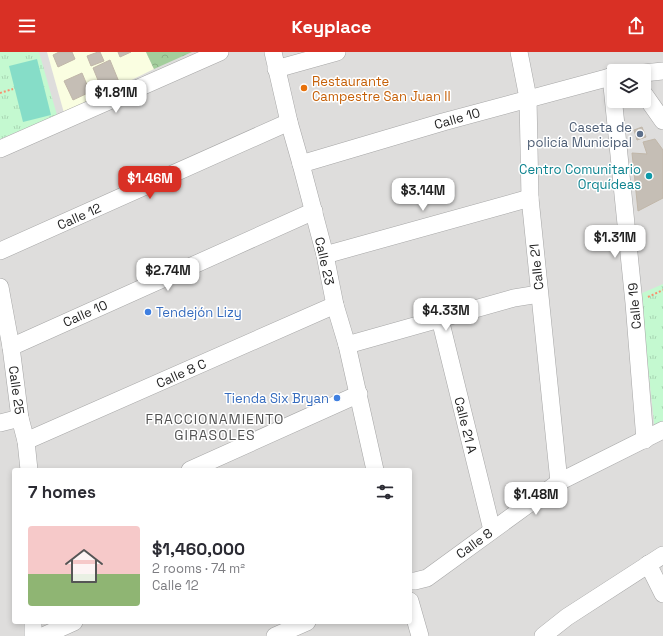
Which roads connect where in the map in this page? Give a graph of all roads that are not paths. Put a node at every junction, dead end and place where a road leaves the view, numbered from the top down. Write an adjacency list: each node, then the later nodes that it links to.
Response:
1 (220, 52): 14 (street)
2 (272, 52): 5 (street, Calle 23)
3 (337, 52): 5 (street)
4 (519, 52): 9 (street, Calle 21)
5 (276, 69): 13 (street, Calle 23)
6 (663, 72): 7 (street)
7 (651, 73)
8 (607, 78): 9 (street, Calle 10)
9 (528, 98): 15 (street, Calle 10); 16 (street, Calle 21)
10 (651, 104): 12 (street)
11 (616, 108): 31 (street, Calle 19)
12 (663, 121)
13 (289, 122): 15 (street, Calle 23); 18 (street, Calle 12)
14 (0, 149)
15 (301, 164): 17 (street, Calle 23)
16 (530, 198): 19 (street); 21 (street, Calle 21)
17 (314, 211): 19 (street, Calle 23); 25 (street, Calle 10)
18 (0, 251)
19 (325, 255): 22 (street, Calle 23)
20 (0, 293): 25 (street, Calle 25)
21 (539, 294): 23 (street); 35 (street, Calle 21)
22 (335, 305): 24 (street, Calle 23); 30 (street, Calle 8 C)
23 (440, 319): 24 (street); 36 (street, Calle 21 A)
24 (347, 345): 26 (street, Calle 23)
25 (11, 347): 27 (street, Calle 25)
26 (359, 394): 33 (street); 34 (street, Calle 23)
27 (20, 418): 28 (street); 30 (street, Calle 25)
28 (0, 424)
29 (663, 430): 31 (street, Calle 8)
30 (26, 440): 32 (street, Calle 25)
31 (645, 440): 35 (street, Calle 8)
32 (29, 468)
33 (194, 468)
34 (375, 468)
35 (559, 482): 36 (street, Calle 8)
36 (492, 530): 39 (street, Calle 8)
37 (663, 555): 38 (street)
38 (648, 564): 40 (street); 49 (street)
39 (412, 581)
40 (663, 594)
41 (412, 608): 48 (street)
42 (33, 624): 45 (street)
43 (70, 624): 46 (street)
44 (302, 624): 47 (street)
45 (33, 636)
46 (43, 636)
47 (275, 636)
48 (420, 636)
49 (543, 636)

